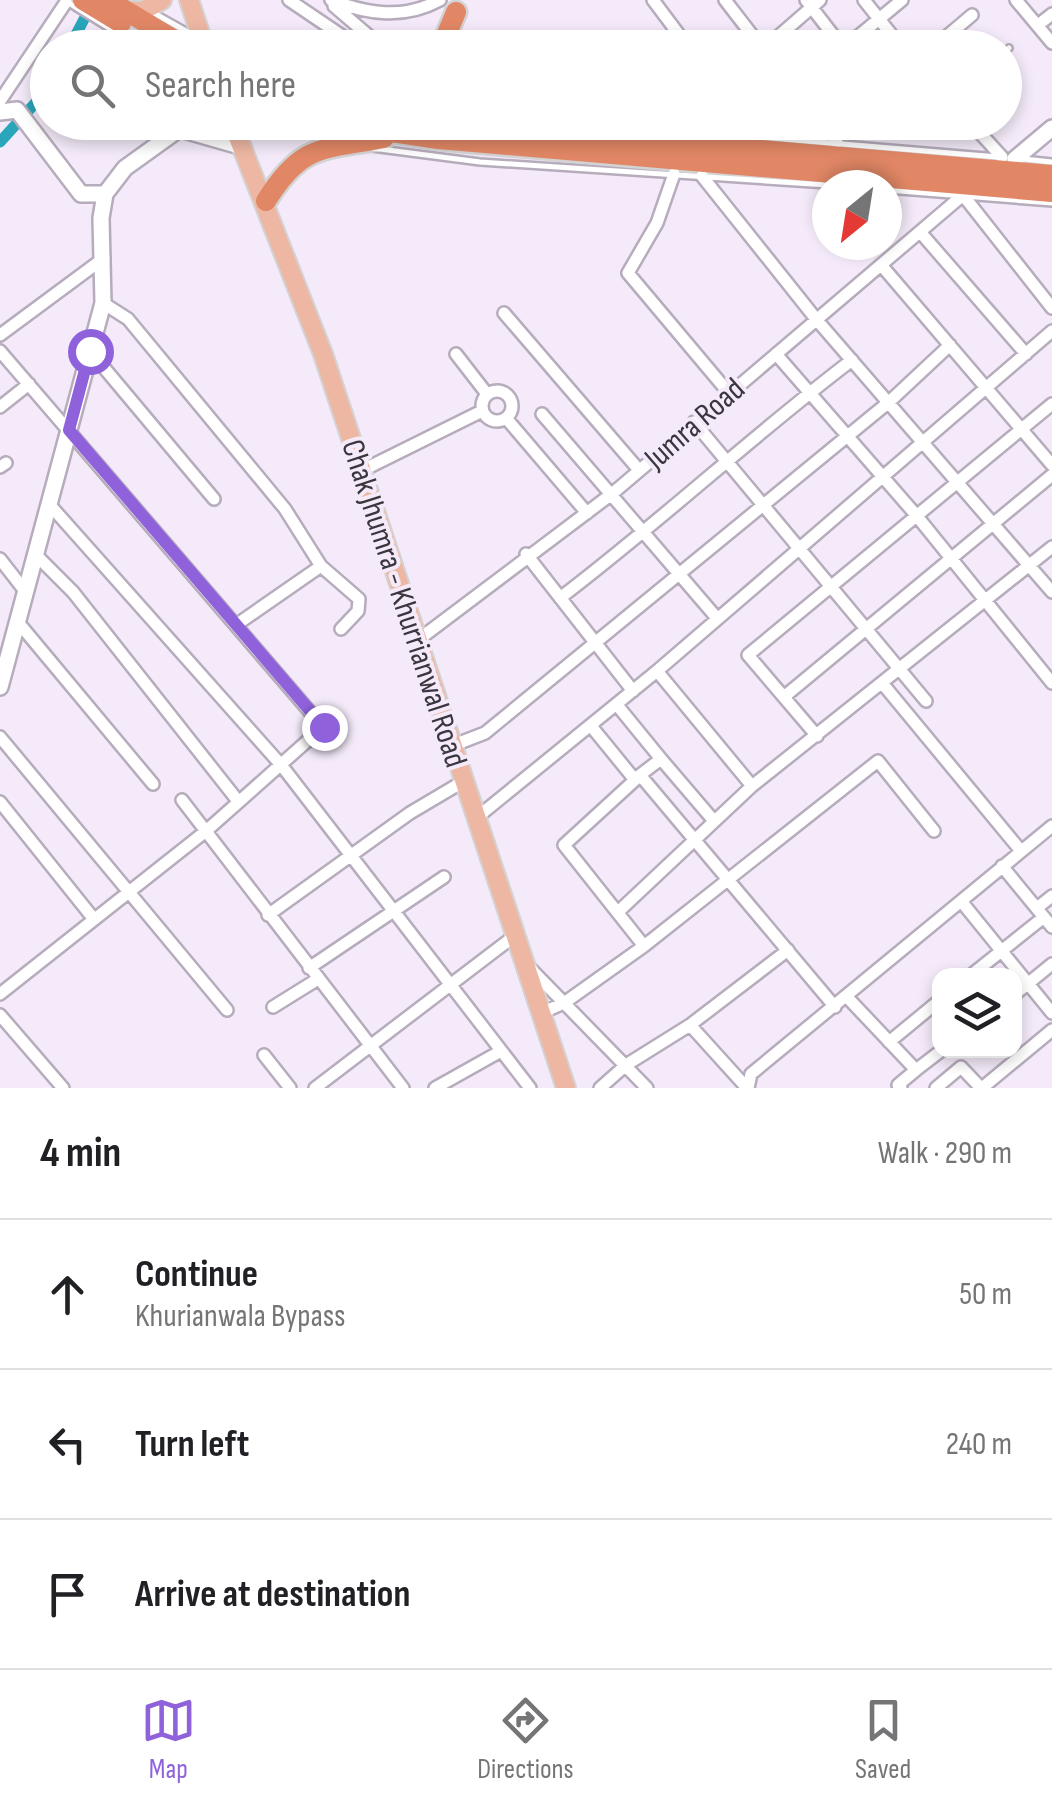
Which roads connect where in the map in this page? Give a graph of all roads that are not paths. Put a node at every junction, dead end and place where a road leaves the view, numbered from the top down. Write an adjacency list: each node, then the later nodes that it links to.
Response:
1 (189, 0): 20 (main road)
2 (289, 0): 21 (street)
3 (329, 0): 11 (street); 22 (street)
4 (653, 0): 25 (street)
5 (724, 0): 26 (street)
6 (864, 0): 15 (street)
7 (902, 0): 15 (street)
8 (1016, 0): 16 (street)
9 (71, 1): 12 (highway); 17 (street)
10 (812, 2): 27 (street); 28 (street)
11 (454, 4): 23 (main road); 24 (highway)
12 (126, 8): 18 (highway); 19 (highway)
13 (1052, 14): 16 (street)
14 (972, 15): 31 (street)
15 (879, 19): 29 (street); 30 (street)
16 (1038, 25): 32 (street)
17 (50, 30)
18 (145, 30)
19 (171, 30)
20 (198, 30)
21 (333, 30)
22 (363, 30)
23 (441, 30)
24 (446, 30)
25 (676, 30)
26 (749, 30)
27 (783, 30)
28 (831, 30)
29 (865, 30)
30 (888, 30)
31 (954, 30)
32 (1052, 43)
33 (30, 59): 34 (street)
34 (0, 101)
35 (1052, 128): 49 (main road)
36 (36, 140): 57 (main road)
37 (165, 140): 57 (main road)
38 (224, 140): 48 (main road)
39 (240, 140): 48 (main road, Chak Jhumra - Khurrianwal Road)
40 (332, 140): 47 (lane)
41 (370, 140): 47 (highway)
42 (502, 140): 56 (highway)
43 (630, 140): 52 (highway)
44 (810, 140): 46 (lane)
45 (989, 140): 49 (street)
46 (837, 142): 49 (lane)
47 (353, 144): 51 (lane); 59 (highway)
48 (243, 147): 59 (main road, Chak Jhumra - Khurrianwal Road)
49 (1008, 158): 50 (lane)
50 (1052, 162)
51 (674, 174): 53 (lane); 79 (street)
52 (1052, 175)
53 (702, 176): 54 (lane); 67 (street)
54 (812, 185)
55 (902, 191): 58 (lane)
56 (1052, 192)
57 (104, 194): 62 (main road)
58 (963, 195): 60 (lane); 61 (street, Jumra Road); 65 (street)
59 (266, 202): 96 (main road, Chak Jhumra - Khurrianwal Road)
60 (1052, 203)
61 (921, 233): 63 (street, Jumra Road); 75 (street)
62 (104, 258): 64 (main road); 69 (street)
63 (882, 266): 67 (street, Jumra Road); 70 (street)
64 (103, 303): 72 (main road); 114 (street)
65 (1052, 308)
66 (504, 314): 95 (street)
67 (816, 320): 74 (street, Jumra Road); 76 (street)
68 (1052, 331): 75 (street)
69 (0, 335)
70 (950, 345): 78 (street); 82 (street)
71 (0, 351): 77 (street)
72 (90, 351): 90 (main road); 101 (street)
73 (456, 354): 81 (street)
74 (776, 354): 79 (street, Jumra Road); 80 (street)
75 (1026, 354): 78 (street)
76 (852, 360): 80 (street); 82 (street)
77 (28, 384): 84 (street); 90 (street)
78 (987, 388): 89 (street); 92 (street)
79 (728, 392): 88 (street, Jumra Road)
80 (811, 392): 91 (street); 93 (street)
81 (487, 394): 85 (street); 87 (street)
82 (889, 402): 91 (street); 92 (street)
83 (1052, 404): 89 (street)
84 (0, 407)
85 (482, 412): 87 (street); 96 (street)
86 (542, 414): 100 (street)
87 (506, 418): 104 (street)
88 (694, 422): 93 (street); 95 (street, Jumra Road)
89 (1022, 429): 94 (street); 99 (street)
90 (69, 430): 102 (main road); 124 (street)
91 (847, 434): 98 (street); 103 (street)
92 (922, 444): 98 (street); 99 (street)
93 (724, 462): 103 (street); 107 (street)
94 (1052, 465)
95 (640, 470): 100 (street, Jumra Road)
96 (361, 471): 128 (main road, Chak Jhumra - Khurrianwal Road)
97 (1052, 476): 106 (street)
98 (882, 478): 105 (street); 108 (street)
99 (957, 482): 105 (street); 106 (street)
100 (613, 493): 104 (street, Jumra Road); 107 (street)
101 (214, 499)
102 (49, 504): 110 (main road); 144 (street)
103 (761, 504): 108 (street); 116 (street)
104 (587, 513): 111 (street, Jumra Road)
105 (916, 516): 113 (street); 117 (street)
106 (994, 527): 113 (street); 115 (street)
107 (646, 532): 116 (street); 120 (street)
108 (796, 547): 117 (street); 122 (street)
109 (1052, 548): 115 (street)
110 (35, 554): 118 (main road); 150 (street)
111 (526, 554): 120 (street); 128 (street, Jumra Road)
112 (0, 560): 118 (street)
113 (952, 560): 121 (street); 125 (street)
114 (321, 566): 124 (street); 126 (street)
115 (1031, 566): 119 (street); 121 (street)
116 (679, 573): 122 (street); 129 (street)
117 (831, 584): 125 (street); 136 (street)
118 (25, 591): 123 (main road)
119 (1052, 592)
120 (560, 598): 129 (street)
121 (984, 602): 130 (street); 133 (street)
122 (716, 616): 131 (street)
123 (17, 622): 127 (main road); 147 (street)
124 (236, 625): 144 (street)
125 (866, 625): 130 (street); 136 (street)
126 (341, 629)
127 (6, 639): 134 (main road)
128 (418, 640): 142 (main road, Chak Jhumra - Khurrianwal Road)
129 (595, 644): 135 (street); 142 (street)
130 (898, 667): 132 (street); 137 (street)
131 (657, 672): 135 (street); 148 (street)
132 (882, 683): 140 (street); 158 (street)
133 (1052, 683)
134 (0, 686)
135 (632, 691): 138 (street)
136 (785, 696): 140 (street)
137 (926, 701)
138 (616, 704): 139 (street); 143 (street)
139 (591, 726): 145 (street); 152 (street)
140 (817, 736): 148 (street)
141 (0, 737): 163 (street)
142 (454, 745): 146 (main road, Chak Jhumra - Khurrianwal Road)
143 (660, 759): 145 (street); 153 (street)
144 (282, 766): 150 (street); 159 (street)
145 (638, 777): 157 (street); 166 (street)
146 (464, 782): 152 (main road, Chak Jhumra - Khurrianwal Road); 159 (street)
147 (154, 784)
148 (752, 786): 153 (street)
149 (182, 800): 156 (street)
150 (238, 801): 156 (street)
151 (0, 802): 170 (street)
152 (475, 820): 171 (main road, Chak Jhumra - Khurrianwal Road)
153 (714, 821): 157 (street)
154 (1052, 826): 158 (street)
155 (934, 830): 162 (street)
156 (206, 831): 163 (street); 168 (street)
157 (697, 841): 162 (street); 166 (street)
158 (1021, 851): 160 (street)
159 (353, 854): 167 (street); 168 (street)
160 (1002, 866): 165 (street); 169 (street)
161 (444, 877): 167 (street)
162 (730, 880): 172 (street); 174 (street)
163 (128, 890): 170 (street); 188 (street)
164 (1052, 896): 169 (street)
165 (961, 901): 173 (street); 183 (street)
166 (618, 911): 172 (street)
167 (394, 913): 178 (street); 179 (street)
168 (268, 915): 178 (street)
169 (1044, 917): 173 (street)
170 (93, 918): 182 (street)
171 (513, 937): 175 (main road, Chak Jhumra - Khurrianwal Road); 179 (street)
172 (644, 946): 184 (street)
173 (1002, 949): 177 (street); 180 (street)
174 (788, 950): 186 (street); 192 (street)
175 (523, 962): 184 (street); 189 (main road, Chak Jhumra - Khurrianwal Road)
176 (1052, 964): 180 (street)
177 (979, 968)
178 (314, 973): 185 (street); 195 (street)
179 (448, 984): 195 (street); 196 (street)
180 (1028, 984): 181 (street); 190 (street)
181 (1022, 989)
182 (0, 994)
183 (847, 998): 186 (street); 194 (street)
184 (564, 1003): 189 (street); 199 (street)
185 (273, 1007)
186 (836, 1007): 211 (street)
187 (932, 1007): 194 (street)
188 (228, 1010)
189 (541, 1012): 208 (main road, Chak Jhumra - Khurrianwal Road)
190 (1052, 1013)
191 (0, 1015): 202 (street)
192 (690, 1025): 199 (street); 211 (street)
193 (1052, 1030): 213 (street)
194 (889, 1042): 200 (street)
195 (370, 1045): 204 (street); 205 (street)
196 (500, 1051): 206 (street); 207 (street)
197 (264, 1055): 203 (street)
198 (932, 1058): 200 (street)
199 (626, 1065): 209 (street); 210 (street)
200 (916, 1070): 201 (street)
201 (897, 1087)
202 (63, 1088)
203 (290, 1088)
204 (315, 1088)
205 (404, 1088)
206 (435, 1088)
207 (530, 1088)
208 (566, 1088)
209 (600, 1088)
210 (647, 1088)
211 (747, 1088)
212 (936, 1088): 213 (street)
213 (982, 1088)

